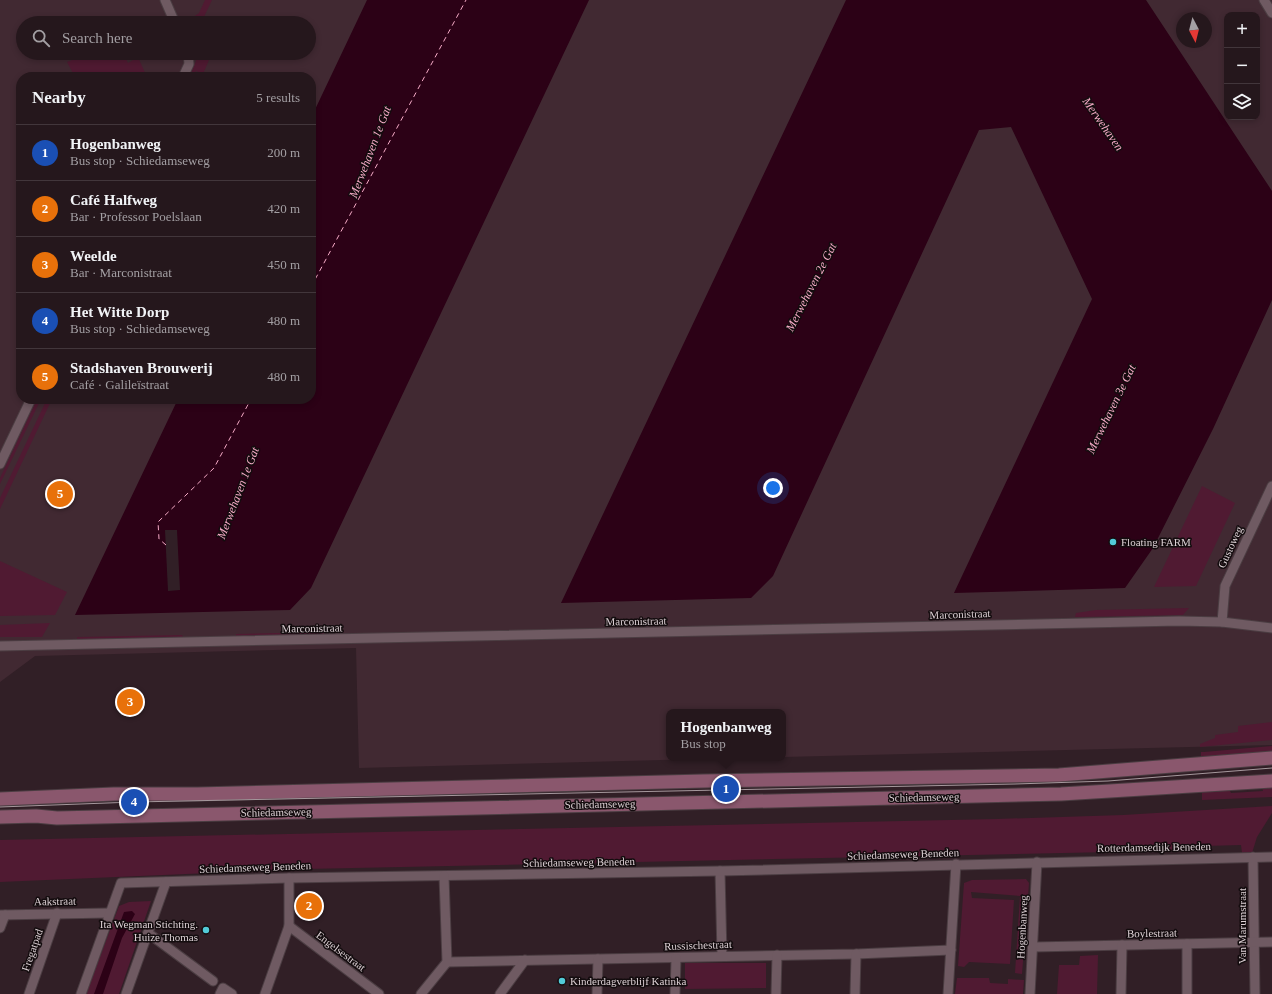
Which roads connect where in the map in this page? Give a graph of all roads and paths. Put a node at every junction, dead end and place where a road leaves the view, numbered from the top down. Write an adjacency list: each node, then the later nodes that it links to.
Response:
1 (165, 0): 4 (street)
2 (1264, 0): 3 (street)
3 (1272, 13)
4 (172, 16)
5 (189, 60): 6 (street)
6 (185, 72)
7 (29, 404): 8 (street)
8 (0, 464)
9 (1272, 486): 10 (street, Gustoweg)
10 (1222, 622): 11 (street, Marconistraat); 12 (street, Marconistraat)
11 (1272, 628)
12 (0, 646)
13 (1272, 758): 15 (main road, Schiedamseweg)
14 (1272, 781): 16 (main road, Schiedamseweg)
15 (0, 799)
16 (0, 817)
17 (1253, 857): 18 (street, Rotterdamsedijk Beneden); 19 (street, Rotterdamsedijk Beneden); 31 (street, Van Marumstraat)
18 (1272, 857)
19 (1037, 862): 20 (street, Schiedamseweg Beneden); 35 (street, Hogenbanweg)
20 (956, 864): 21 (street, Schiedamseweg Beneden); 36 (street)
21 (720, 871): 22 (street, Schiedamseweg Beneden); 39 (street)
22 (444, 876): 23 (street, Schiedamseweg Beneden); 43 (street)
23 (289, 878): 24 (street, Schiedamseweg Beneden); 28 (street)
24 (166, 882): 26 (street, Schiedamseweg Beneden); 30 (street)
25 (57, 913): 26 (street, Aakstraat); 27 (street, Aakstraat); 46 (street, Fregatpad)
26 (109, 913): 47 (street)
27 (2, 915): 29 (street)
28 (289, 926): 50 (street); 51 (street, Engelsestraat)
29 (0, 928)
30 (148, 934): 44 (street); 48 (street)
31 (1254, 942): 32 (street, Boylestraat); 33 (street, Boylestraat); 62 (street, Van Marumstraat)
32 (1272, 942)
33 (1187, 944): 34 (street, Boylestraat); 61 (street)
34 (1122, 945): 35 (street, Boylestraat); 60 (street)
35 (1033, 947): 59 (street, Hogenbanweg)
36 (950, 950): 37 (street, Russischestraat); 58 (street)
37 (856, 954): 38 (street, Russischestraat); 57 (street)
38 (777, 955): 39 (street, Russischestraat); 56 (street)
39 (722, 956): 40 (street, Russischestraat)
40 (676, 958): 41 (street, Russischestraat); 55 (street)
41 (598, 959): 42 (street, Russischestraat); 54 (street)
42 (525, 960): 43 (street, Russischestraat); 53 (street)
43 (447, 962): 52 (street)
44 (213, 981)
45 (222, 991): 49 (street)
46 (29, 994)
47 (81, 994)
48 (126, 994)
49 (232, 994)
50 (265, 994)
51 (379, 994)
52 (421, 994)
53 (500, 994)
54 (597, 994)
55 (675, 994)
56 (776, 994)
57 (855, 994)
58 (948, 994)
59 (1030, 994)
60 (1121, 994)
61 (1187, 994)
62 (1255, 994)

